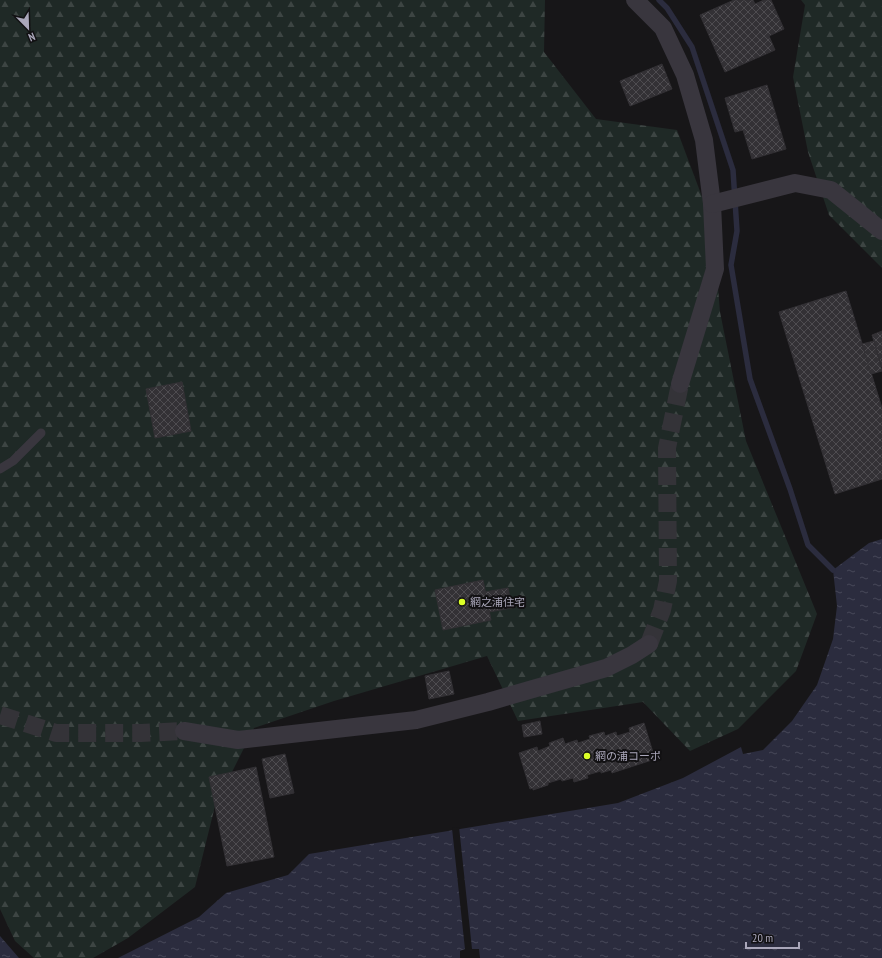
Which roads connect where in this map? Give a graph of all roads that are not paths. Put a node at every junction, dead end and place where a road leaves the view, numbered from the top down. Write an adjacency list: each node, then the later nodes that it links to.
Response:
1 (636, 0): 2 (street)
2 (712, 204): 3 (street); 4 (street)
3 (882, 231)
4 (680, 384)
5 (41, 433): 6 (lane)
6 (0, 469)
7 (649, 644): 8 (street)
8 (184, 730)

